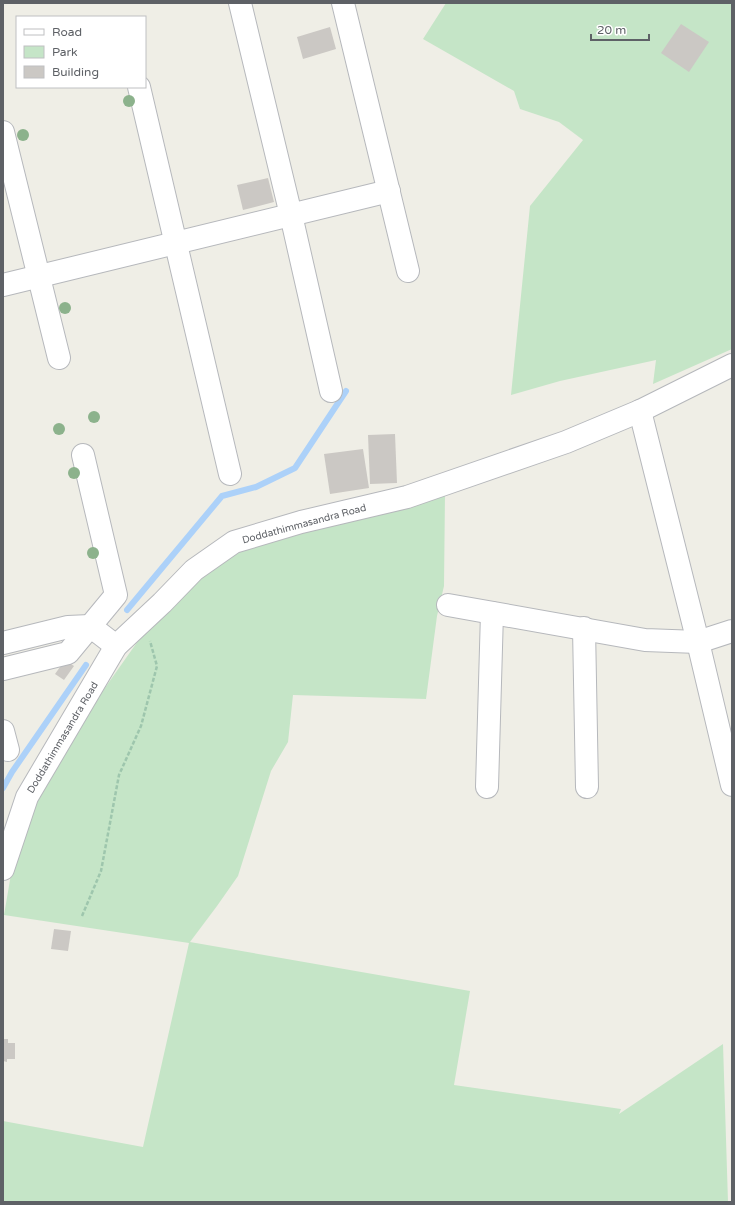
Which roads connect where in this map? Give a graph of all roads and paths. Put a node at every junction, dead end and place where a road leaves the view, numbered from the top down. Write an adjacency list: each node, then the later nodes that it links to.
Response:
1 (240, 3): 6 (street)
2 (343, 3): 5 (street)
3 (139, 88): 7 (street)
4 (3, 132): 9 (street)
5 (389, 191): 6 (street); 8 (street)
6 (291, 215): 7 (street); 13 (street)
7 (176, 243): 9 (street); 16 (street)
8 (408, 271)
9 (38, 276): 10 (street); 11 (street)
10 (3, 285)
11 (59, 358)
12 (732, 365): 14 (street, Doddathimmasandra Road)
13 (331, 391)
14 (640, 411): 20 (street, Doddathimmasandra Road); 23 (street)
15 (83, 455): 19 (street)
16 (230, 474)
17 (448, 605): 18 (street)
18 (492, 613): 21 (street); 28 (street)
19 (90, 626): 24 (street); 25 (street); 26 (street)
20 (137, 627): 25 (street, Doddathimmasandra Road); 31 (path)
21 (584, 628): 23 (street); 29 (street)
22 (732, 632): 23 (street)
23 (698, 642): 27 (street)
24 (3, 643)
25 (116, 646): 30 (street, Doddathimmasandra Road)
26 (3, 669)
27 (732, 785)
28 (487, 787)
29 (587, 787)
30 (3, 869)
31 (82, 916)

